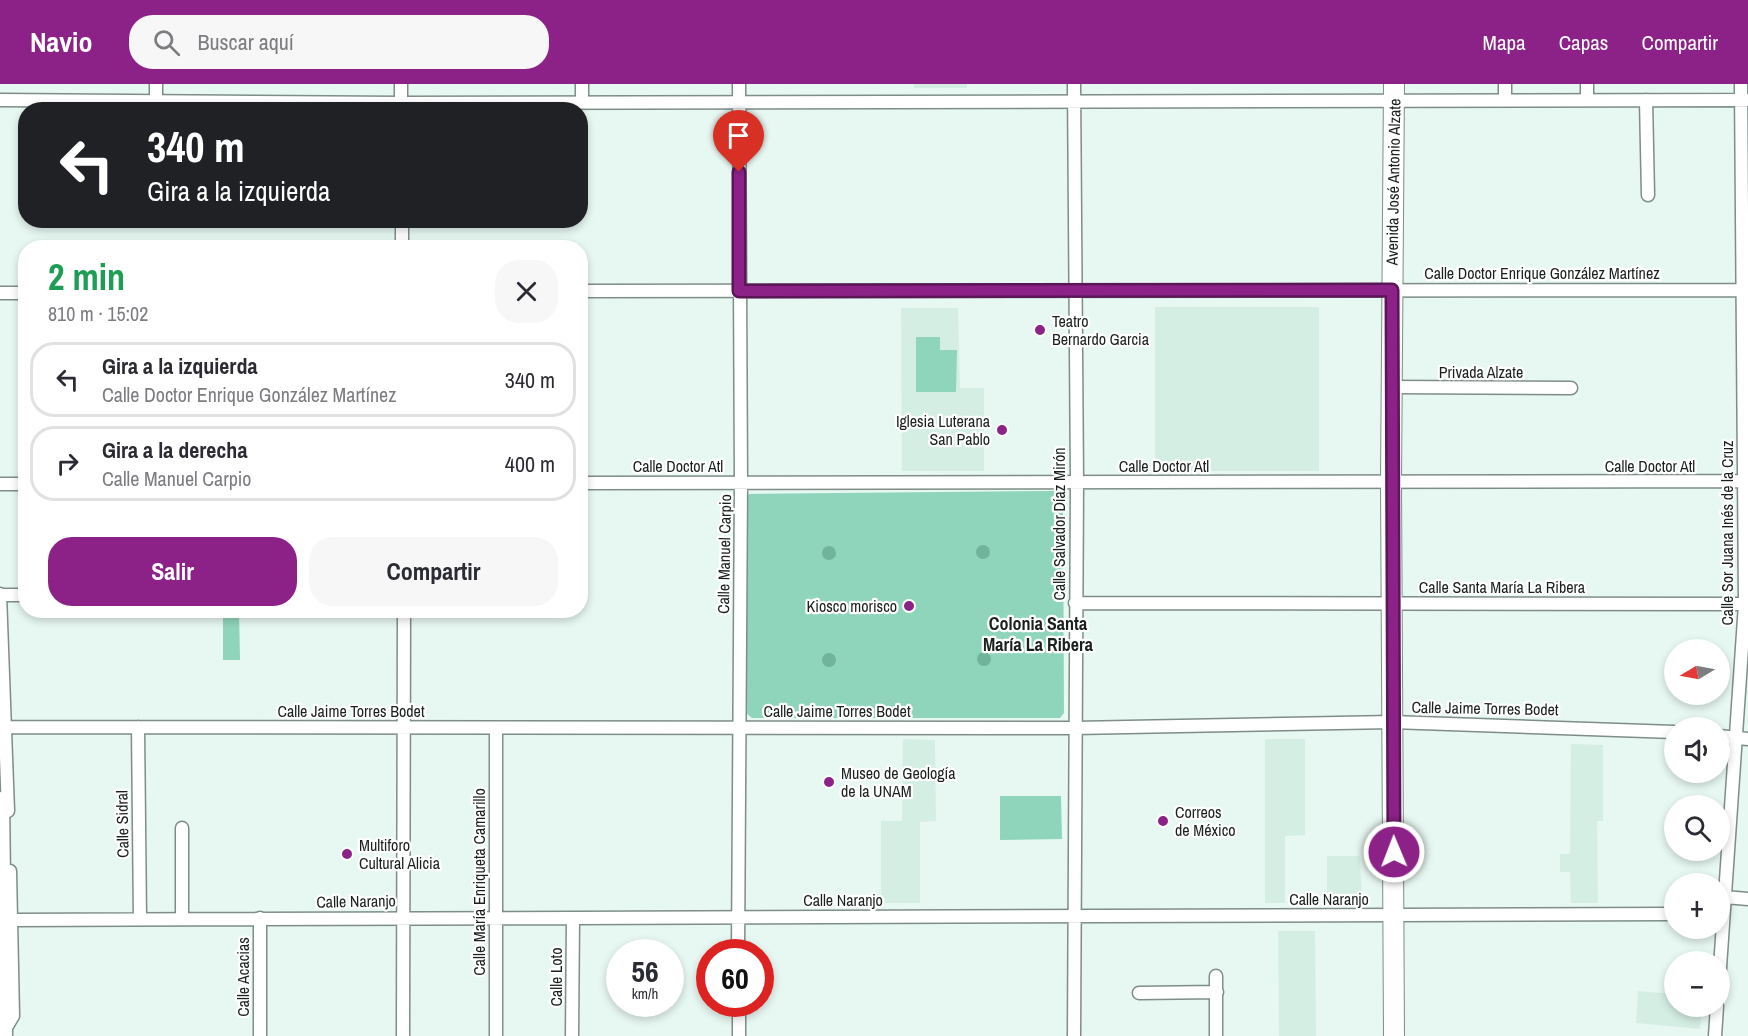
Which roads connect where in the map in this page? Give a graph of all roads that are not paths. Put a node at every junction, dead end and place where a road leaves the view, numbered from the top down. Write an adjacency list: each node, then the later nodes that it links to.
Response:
1 (156, 84): 11 (street)
2 (401, 84): 19 (street)
3 (582, 84): 20 (street)
4 (739, 84): 12 (street, Calle Manuel Carpio)
5 (1074, 84): 17 (street, Calle Salvador Díaz Mirón)
6 (1505, 84): 13 (street)
7 (1587, 84): 14 (street)
8 (1741, 84): 16 (street, Calle Sor Juana Inés de la Cruz)
9 (1394, 92): 13 (street); 17 (street); 23 (main road, Avenida José Antonio Alzate)
10 (0, 100): 11 (street)
11 (156, 100): 18 (street)
12 (739, 100): 17 (street); 20 (street); 26 (street, Calle Manuel Carpio)
13 (1505, 100): 14 (street)
14 (1587, 100): 15 (street)
15 (1646, 100): 16 (street); 21 (street)
16 (1744, 100): 22 (street, Calle Sor Juana Inés de la Cruz)
17 (1074, 101): 27 (street, Calle Salvador Díaz Mirón)
18 (238, 102)
19 (401, 102)
20 (582, 102)
21 (1648, 195)
22 (1744, 198): 24 (street, Calle Sor Juana Inés de la Cruz)
23 (1392, 290): 24 (street, Calle Doctor Enrique González Martínez); 27 (street, Calle Doctor Enrique González Martínez); 30 (main road, Avenida José Antonio Alzate)
24 (1744, 290): 32 (street, Calle Sor Juana Inés de la Cruz)
25 (588, 291): 26 (street, Calle Doctor Enrique González Martínez)
26 (739, 291): 27 (street, Calle Doctor Enrique González Martínez); 33 (street, Calle Manuel Carpio)
27 (1076, 291): 36 (street, Calle Salvador Díaz Mirón)
28 (0, 293): 29 (street)
29 (18, 293)
30 (1391, 387): 31 (street, Privada Alzate); 34 (main road, Avenida José Antonio Alzate)
31 (1571, 388)
32 (1746, 481): 34 (street, Calle Doctor Atl); 43 (street, Calle Sor Juana Inés de la Cruz)
33 (741, 482): 35 (street, Calle Doctor Atl); 36 (street, Calle Doctor Atl); 48 (street, Calle Manuel Carpio)
34 (1391, 482): 36 (street, Calle Doctor Atl); 42 (main road, Avenida José Antonio Alzate)
35 (588, 483)
36 (1077, 483): 41 (street, Calle Salvador Díaz Mirón)
37 (0, 484): 38 (street)
38 (18, 484)
39 (0, 595): 40 (street); 46 (street)
40 (18, 595)
41 (1075, 603): 42 (street, Calle Santa María La Ribera); 51 (street, Calle Salvador Díaz Mirón)
42 (1392, 603): 43 (street, Calle Santa María La Ribera); 45 (main road, Avenida José Antonio Alzate)
43 (1747, 604): 53 (street, Calle Sor Juana Inés de la Cruz)
44 (404, 618): 47 (street)
45 (1392, 722): 51 (street, Calle Jaime Torres Bodet); 52 (street, Calle Jaime Torres Bodet); 61 (main road, Avenida José Antonio Alzate)
46 (2, 727): 49 (street, Calle Jaime Torres Bodet); 69 (street)
47 (404, 727): 49 (street, Calle Jaime Torres Bodet); 50 (street, Calle Jaime Torres Bodet); 62 (street)
48 (740, 727): 50 (street, Calle Jaime Torres Bodet); 51 (street, Calle Jaime Torres Bodet); 63 (street, Calle Manuel Carpio)
49 (138, 728): 67 (street, Calle Sidral)
50 (496, 728): 65 (street, Calle María Enriqueta Camarillo)
51 (1075, 728): 60 (street, Calle Salvador Díaz Mirón)
52 (1664, 732)
53 (1743, 739): 56 (street, Calle Sor Juana Inés de la Cruz)
54 (0, 801): 76 (main road)
55 (182, 828): 68 (street)
56 (1728, 873)
57 (1730, 897): 58 (street)
58 (1748, 899)
59 (1664, 914): 61 (street, Calle Naranjo)
60 (1074, 915): 61 (street, Calle Naranjo); 63 (street, Calle Naranjo); 82 (street, Calle Salvador Díaz Mirón)
61 (1394, 916): 84 (main road, Avenida José Antonio Alzate)
62 (403, 917): 64 (street, Calle Naranjo); 65 (street, Calle Naranjo); 78 (street)
63 (737, 917): 66 (street, Calle Naranjo); 70 (street, Calle Manuel Carpio)
64 (260, 918): 68 (street, Calle Naranjo); 77 (street, Calle Acacias)
65 (496, 918): 66 (street, Calle Naranjo); 79 (street, Calle María Enriqueta Camarillo)
66 (573, 918): 80 (street, Calle Loto)
67 (140, 919): 68 (street, Calle Naranjo); 69 (street, Calle Naranjo)
68 (182, 919)
69 (11, 920): 76 (street)
70 (738, 939)
71 (1216, 976): 72 (street)
72 (1216, 992): 73 (street); 83 (street)
73 (1139, 993)
74 (738, 1017): 81 (street)
75 (1716, 1017): 85 (street)
76 (2, 1032)
77 (260, 1036)
78 (403, 1036)
79 (495, 1036)
80 (572, 1036)
81 (739, 1036)
82 (1074, 1036)
83 (1216, 1036)
84 (1394, 1036)
85 (1715, 1036)

